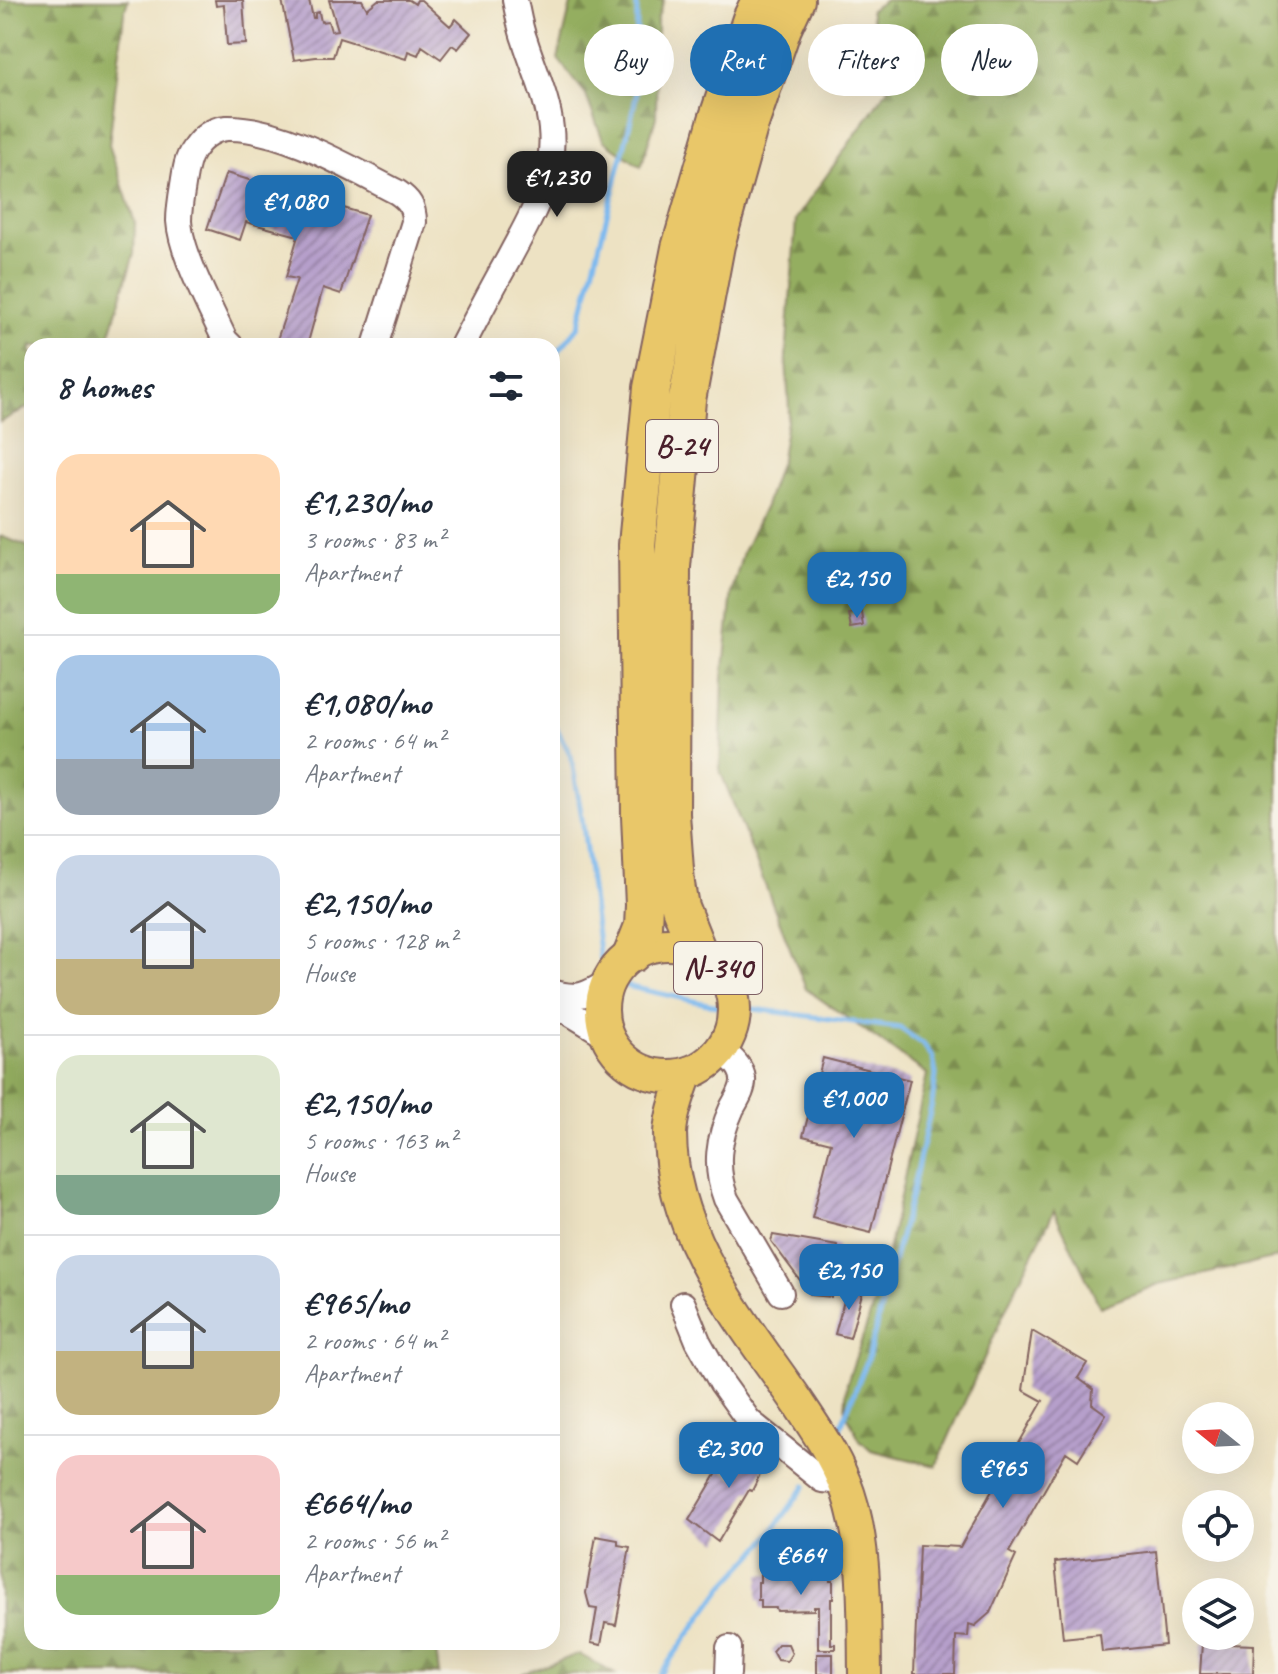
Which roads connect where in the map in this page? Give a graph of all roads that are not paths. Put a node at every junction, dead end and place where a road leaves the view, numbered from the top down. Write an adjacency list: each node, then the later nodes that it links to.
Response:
1 (515, 0): 6 (street)
2 (760, 0): 8 (highway, B-24)
3 (796, 0): 7 (highway, B-24)
4 (224, 338): 5 (street)
5 (378, 338)
6 (466, 338)
7 (698, 952): 8 (main road, N-340); 13 (main road, N-340)
8 (632, 954): 9 (main road, N-340)
9 (608, 982): 10 (street, N-340); 12 (main road)
10 (560, 994)
11 (560, 1007): 12 (street)
12 (606, 1035): 14 (main road)
13 (721, 1050): 15 (main road); 17 (street)
14 (641, 1071): 15 (main road); 16 (main road)
15 (686, 1074): 16 (main road)
16 (670, 1130): 19 (main road)
17 (781, 1293)
18 (683, 1304): 19 (street)
19 (844, 1482): 22 (main road)
20 (729, 1648): 21 (street)
21 (728, 1674)
22 (865, 1674)

